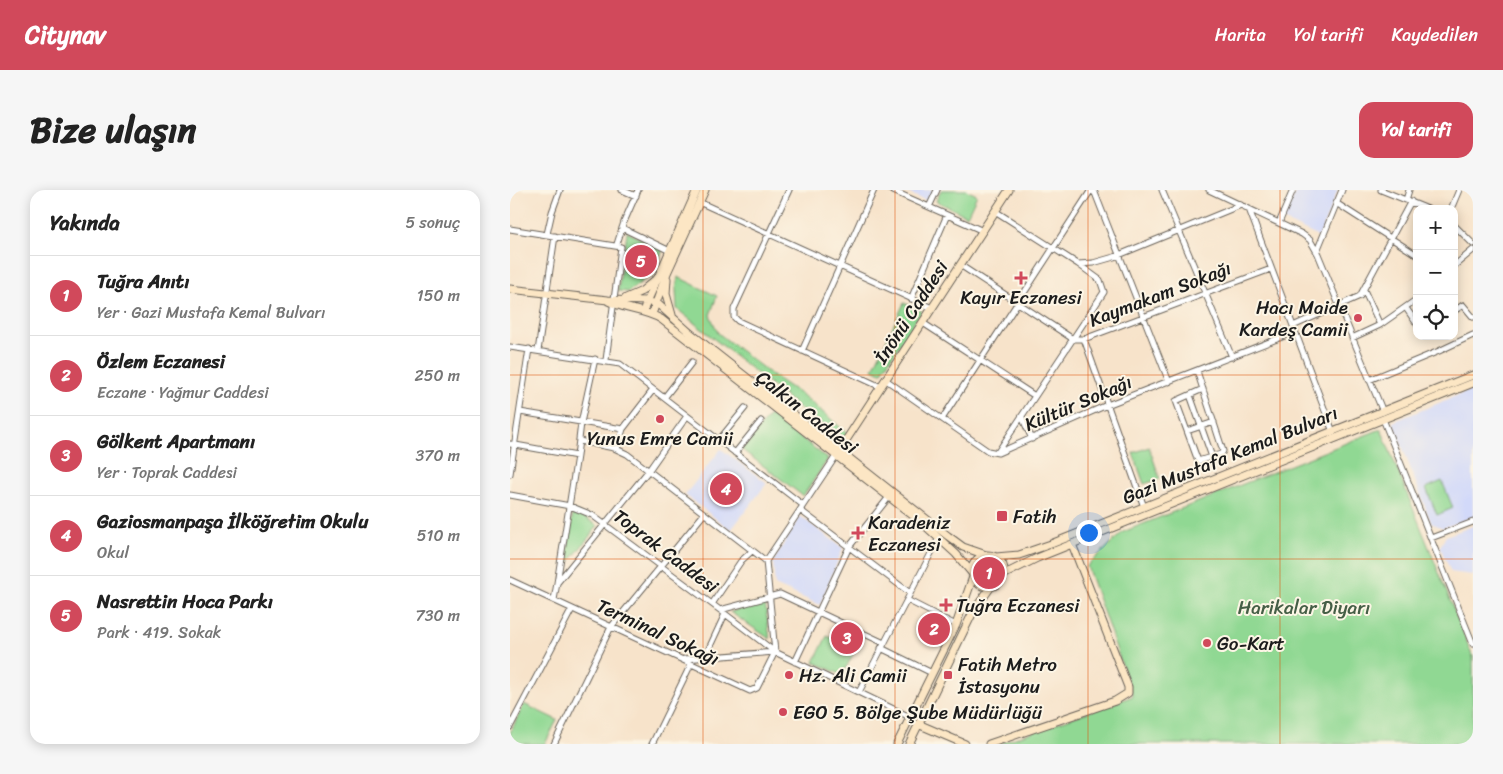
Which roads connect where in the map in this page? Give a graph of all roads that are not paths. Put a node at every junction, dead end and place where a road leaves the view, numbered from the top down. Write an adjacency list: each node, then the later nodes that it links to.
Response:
1 (560, 190): 36 (street)
2 (622, 190): 19 (street)
3 (698, 190): 43 (main road)
4 (705, 190): 21 (main road)
5 (789, 190): 37 (street)
6 (874, 190): 51 (street)
7 (891, 190): 26 (street)
8 (937, 190): 26 (street)
9 (1009, 190): 28 (main road, İnönü Caddesi)
10 (1102, 190): 18 (street)
11 (1162, 190): 35 (street)
12 (1209, 190): 23 (street)
13 (1294, 190): 30 (street)
14 (1342, 190): 22 (street)
15 (1381, 190): 20 (street)
16 (1409, 190): 20 (street)
17 (1459, 190): 25 (street)
18 (1092, 191): 42 (street); 47 (street)
19 (637, 193): 31 (street)
20 (1408, 200): 24 (street); 39 (street)
21 (699, 202): 37 (street); 53 (main road)
22 (1336, 204): 39 (street); 45 (street)
23 (1241, 205): 27 (street); 35 (street)
24 (1419, 205)
25 (1453, 205)
26 (929, 207): 29 (street)
27 (1249, 209): 30 (street); 52 (street)
28 (995, 211): 34 (main road, İnönü Caddesi); 42 (street)
29 (947, 215): 34 (street); 60 (street)
30 (1279, 223): 45 (street)
31 (622, 228): 41 (street); 43 (street)
32 (510, 229): 36 (street)
33 (1458, 229): 40 (street)
34 (983, 230): 50 (main road, İnönü Caddesi)
35 (1179, 230): 47 (street); 58 (street)
36 (547, 234): 38 (street)
37 (768, 234): 51 (street); 87 (street)
38 (555, 236): 41 (street); 57 (street)
39 (1391, 238): 46 (street); 56 (street)
40 (1473, 244)
41 (619, 245): 61 (street)
42 (1053, 248): 49 (street); 64 (street)
43 (670, 250): 54 (main road)
44 (1473, 250): 48 (street)
45 (1316, 251): 66 (street)
46 (1413, 252)
47 (1120, 255): 49 (street); 73 (street)
48 (1458, 263)
49 (1078, 264): 82 (street)
50 (960, 265): 64 (street, Kaymakam Sokağı); 67 (main road, İnönü Caddesi)
51 (840, 267): 60 (street); 87 (street)
52 (1271, 269): 58 (street, Kaymakam Sokağı); 78 (street)
53 (667, 273): 65 (main road); 72 (main road)
54 (657, 278): 59 (main road, Çalkın Caddesi); 62 (main road)
55 (510, 289): 57 (main road, Çalkın Caddesi)
56 (1364, 290): 66 (street); 77 (street)
57 (546, 294): 61 (main road, Çalkın Caddesi); 86 (street)
58 (1205, 294): 73 (street, Kaymakam Sokağı); 88 (street)
59 (624, 299): 61 (main road, Çalkın Caddesi); 62 (main road, Çalkın Caddesi)
60 (911, 299): 67 (street)
61 (612, 301): 70 (main road, Çalkın Caddesi); 90 (street)
62 (647, 301): 65 (main road, Çalkın Caddesi); 70 (main road)
63 (1413, 302): 68 (street)
64 (1018, 303): 82 (street, Kaymakam Sokağı); 91 (street)
65 (656, 304): 71 (main road); 72 (main road, Çalkın Caddesi)
66 (1340, 307): 78 (street); 81 (street)
67 (932, 308): 76 (main road, İnönü Caddesi)
68 (1406, 308): 75 (street); 77 (street)
69 (1458, 308): 74 (street)
70 (643, 311): 71 (main road, Çalkın Caddesi)
71 (652, 314): 125 (main road, Çalkın Caddesi)
72 (672, 315): 125 (main road, Çalkın Caddesi)
73 (1144, 317): 83 (street, Kaymakam Sokağı); 97 (street)
74 (1473, 317)
75 (1413, 318)
76 (923, 323): 91 (street); 95 (main road, İnönü Caddesi)
77 (1380, 325): 81 (street)
78 (1293, 326): 79 (street)
79 (1296, 332): 88 (street, Kültür Sokağı); 118 (street)
80 (1473, 335): 96 (street)
81 (1352, 338): 96 (street)
82 (1073, 339): 83 (street, Kaymakam Sokağı); 103 (street)
83 (1084, 339): 105 (street)
84 (510, 347): 85 (street)
85 (529, 350): 86 (street); 107 (street)
86 (538, 351): 89 (street)
87 (802, 351): 99 (street)
88 (1232, 357): 93 (street, Kültür Sokağı)
89 (595, 358): 90 (street); 114 (street)
90 (606, 360): 100 (street)
91 (980, 360): 103 (street); 111 (street)
92 (692, 362): 104 (street)
93 (1197, 371): 97 (street, Kültür Sokağı); 101 (street)
94 (1473, 375): 108 (main road, Gazi Mustafa Kemal Bulvarı)
95 (886, 380): 99 (main road, İnönü Caddesi); 111 (street)
96 (1370, 380): 108 (street)
97 (1169, 382): 105 (street, Kültür Sokağı)
98 (1473, 383): 108 (main road, Gazi Mustafa Kemal Bulvarı)
99 (881, 387): 125 (main road, İnönü Caddesi)
100 (653, 390): 104 (street); 116 (street)
101 (1203, 390): 102 (street); 113 (street)
102 (1190, 395): 115 (street); 117 (street)
103 (1035, 396): 110 (street)
104 (664, 398): 109 (street)
105 (1107, 405): 119 (street, Kültür Sokağı); 135 (street)
106 (745, 408): 120 (street)
107 (520, 412): 114 (street); 122 (street)
108 (1383, 415): 118 (main road, Gazi Mustafa Kemal Bulvarı); 140 (street); 141 (main road, Gazi Mustafa Kemal Bulvarı)
109 (688, 416): 120 (street); 129 (street)
110 (1022, 417): 119 (street); 126 (street)
111 (942, 419): 126 (street)
112 (762, 421): 124 (street)
113 (1214, 422): 115 (street); 128 (street)
114 (581, 423): 116 (street); 121 (street)
115 (1201, 426): 117 (street); 128 (street)
116 (623, 429): 123 (street)
117 (1187, 431): 128 (street)
118 (1333, 432): 135 (main road, Gazi Mustafa Kemal Bulvarı)
119 (1032, 439): 126 (street, Kültür Sokağı)
120 (719, 440): 124 (street)
121 (579, 441): 123 (street); 127 (street)
122 (512, 444): 127 (street); 130 (street)
123 (617, 449): 129 (street)
124 (735, 452): 134 (street)
125 (838, 453): 132 (main road, Çalkın Caddesi); 134 (street); 144 (main road, Çalkın Caddesi)
126 (998, 453)
127 (576, 456): 133 (street)
128 (1212, 457)
129 (649, 470): 136 (street); 138 (street)
130 (510, 474)
131 (510, 495): 133 (street, Toprak Caddesi)
132 (889, 497): 139 (main road, Çalkın Caddesi); 142 (street)
133 (570, 506): 138 (street, Toprak Caddesi); 151 (street)
134 (802, 507): 142 (street); 146 (street)
135 (1144, 507): 145 (main road, Gazi Mustafa Kemal Bulvarı)
136 (704, 514): 143 (street); 147 (street)
137 (1473, 522): 140 (street)
138 (606, 525): 147 (street, Toprak Caddesi); 151 (street)
139 (939, 538): 149 (main road, Çalkın Caddesi); 153 (street)
140 (1431, 538): 164 (street)
141 (1072, 544): 148 (main road, Gazi Mustafa Kemal Bulvarı); 181 (main road)
142 (850, 547): 153 (street); 160 (street)
143 (752, 551): 146 (street); 157 (street)
144 (986, 555): 145 (main road); 149 (main road)
145 (996, 557): 148 (main road)
146 (766, 561): 154 (street)
147 (660, 566): 157 (street, Toprak Caddesi); 162 (street)
148 (1005, 574): 152 (main road)
149 (972, 575): 152 (main road); 161 (main road)
150 (510, 580): 155 (street, Terminal Sokağı)
151 (557, 583): 155 (street)
152 (990, 588): 174 (main road)
153 (910, 593): 156 (street)
154 (770, 596): 159 (street, Toprak Caddesi); 160 (street, Toprak Caddesi); 166 (street)
155 (554, 600): 158 (street, Terminal Sokağı)
156 (906, 600): 161 (street); 163 (street)
157 (712, 604): 159 (street, Toprak Caddesi)
158 (572, 609): 162 (street, Terminal Sokağı); 175 (street)
159 (722, 612): 166 (street); 167 (street)
160 (819, 612): 163 (street, Toprak Caddesi); 169 (street)
161 (956, 625): 171 (main road)
162 (611, 626): 168 (street, Terminal Sokağı); 176 (street)
163 (884, 643): 165 (street)
164 (1473, 644)
165 (881, 648): 171 (street); 172 (street)
166 (775, 652): 167 (street); 169 (street); 170 (street, Terminal Sokağı)
167 (705, 657): 168 (street)
168 (681, 659): 170 (street, Terminal Sokağı)
169 (796, 662): 172 (street)
170 (691, 664): 177 (street)
171 (932, 673): 173 (main road)
172 (859, 692): 173 (street)
173 (910, 717): 178 (main road)
174 (918, 724): 179 (main road); 180 (main road)
175 (510, 727)
176 (554, 744)
177 (652, 744)
178 (897, 744)
179 (909, 744)
180 (965, 744)
181 (989, 744)

